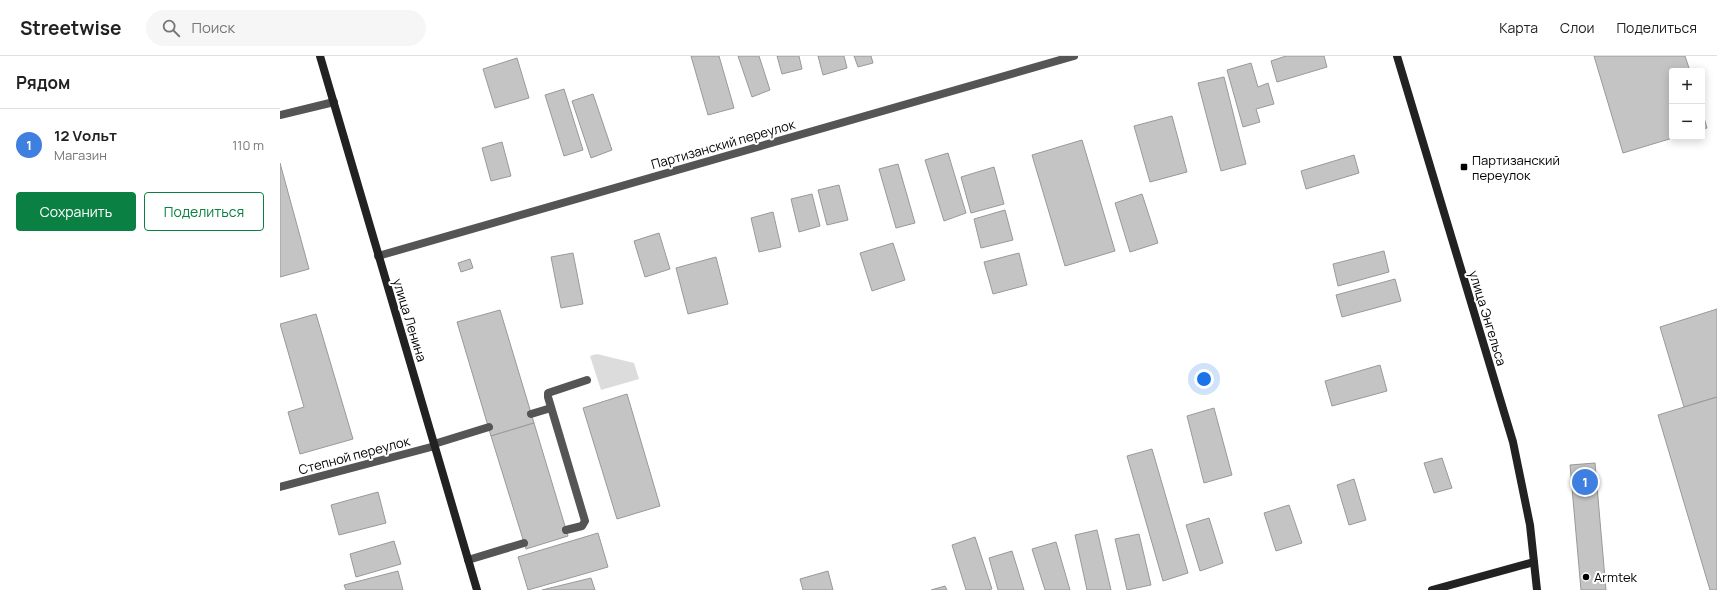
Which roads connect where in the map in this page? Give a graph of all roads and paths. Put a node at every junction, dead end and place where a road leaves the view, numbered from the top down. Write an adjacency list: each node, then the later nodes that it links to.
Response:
1 (320, 56): 4 (main road, улица Ленина)
2 (1074, 56): 6 (street, Партизанский переулок)
3 (1397, 56): 16 (main road, улица Энгельса)
4 (334, 102): 5 (street); 6 (main road, улица Ленина)
5 (280, 115)
6 (378, 256): 11 (main road, улица Ленина)
7 (587, 380): 8 (street)
8 (551, 408): 9 (street); 13 (street)
9 (531, 414)
10 (489, 427): 11 (street, Степной переулок)
11 (434, 445): 12 (street, Степной переулок); 15 (main road, улица Ленина)
12 (280, 487)
13 (566, 530)
14 (524, 543): 15 (street)
15 (468, 560): 17 (main road, улица Ленина)
16 (1534, 562): 18 (main road); 19 (main road, улица Энгельса)
17 (477, 590)
18 (1432, 590)
19 (1537, 590)

